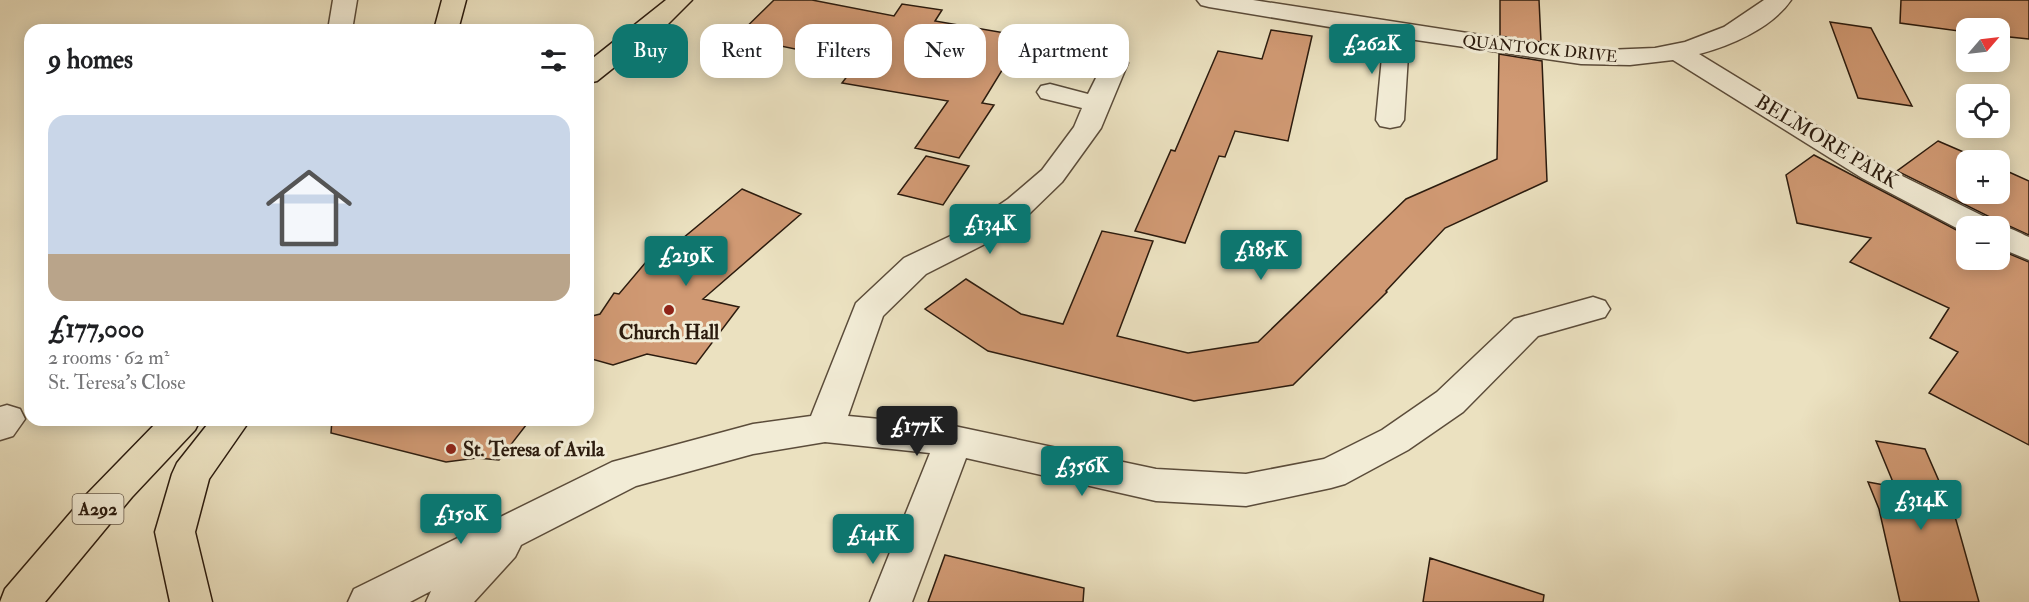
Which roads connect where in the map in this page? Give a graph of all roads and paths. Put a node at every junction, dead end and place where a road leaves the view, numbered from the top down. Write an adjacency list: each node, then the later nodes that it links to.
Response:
1 (345, 0): 6 (street)
2 (454, 0): 7 (main road)
3 (680, 0): 10 (main road)
4 (1209, 0): 8 (street, QUANTOCK DRIVE)
5 (1779, 0): 9 (street, QUANTOCK DRIVE)
6 (341, 24)
7 (448, 24)
8 (1396, 31): 9 (street, QUANTOCK DRIVE); 14 (street)
9 (1678, 52): 15 (street, BELMORE PARK)
10 (594, 70)
11 (1108, 78): 13 (street)
12 (1050, 92): 13 (street)
13 (1098, 104): 21 (street)
14 (1390, 120)
15 (1958, 216)
16 (2010, 241): 17 (street)
17 (2029, 250)
18 (1593, 309): 22 (street)
19 (176, 426): 24 (main road, A292)
20 (227, 426): 25 (main road)
21 (825, 428): 22 (street); 23 (street)
22 (954, 441): 28 (street)
23 (517, 529): 26 (street); 27 (street)
24 (20, 602)
25 (191, 602)
26 (369, 602)
27 (447, 602)
28 (891, 602)

